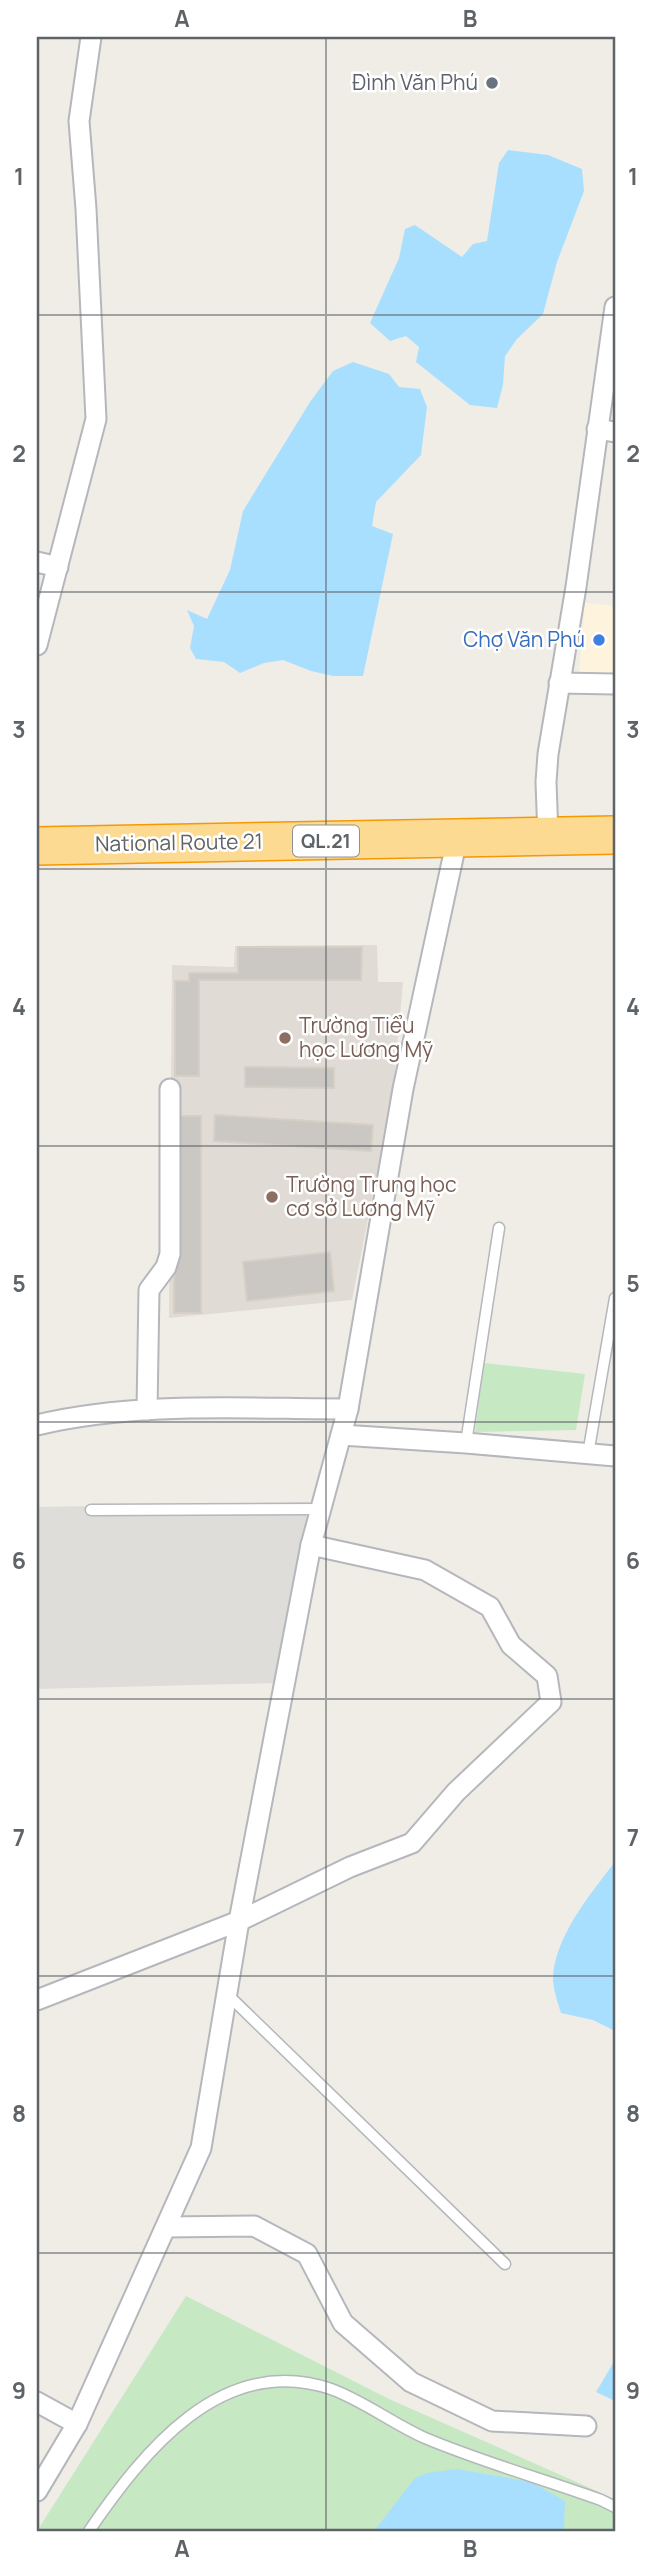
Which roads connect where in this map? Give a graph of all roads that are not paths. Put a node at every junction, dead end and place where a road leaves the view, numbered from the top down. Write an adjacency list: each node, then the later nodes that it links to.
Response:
1 (91, 37): 5 (street)
2 (615, 307): 3 (street)
3 (606, 430): 7 (street)
4 (37, 562): 5 (street)
5 (58, 567): 6 (street)
6 (37, 645)
7 (559, 683): 8 (street); 10 (street)
8 (615, 684)
9 (615, 835): 10 (highway, National Route 21 / QL.21)
10 (548, 836): 11 (highway, National Route 21 / QL.21)
11 (457, 839): 12 (highway, National Route 21 / QL.21); 16 (street)
12 (37, 846)
13 (170, 1088): 17 (street)
14 (499, 1228): 20 (lane)
15 (615, 1298): 21 (lane)
16 (348, 1409): 17 (street); 19 (street)
17 (148, 1410): 18 (street)
18 (37, 1425)
19 (341, 1435): 20 (street); 23 (street)
20 (466, 1443): 21 (street)
21 (588, 1455): 22 (street)
22 (615, 1456)
23 (322, 1509): 24 (lane); 25 (street)
24 (91, 1510)
25 (310, 1545): 26 (street); 26 (street)
26 (239, 1921): 27 (street); 28 (street)
27 (227, 1994): 29 (street); 30 (lane)
28 (37, 2000)
29 (166, 2227): 32 (street); 33 (street)
30 (505, 2264)
31 (37, 2402): 32 (street)
32 (77, 2424): 34 (street)
33 (586, 2426)
34 (37, 2491)
35 (615, 2507): 36 (lane)
36 (89, 2531)

